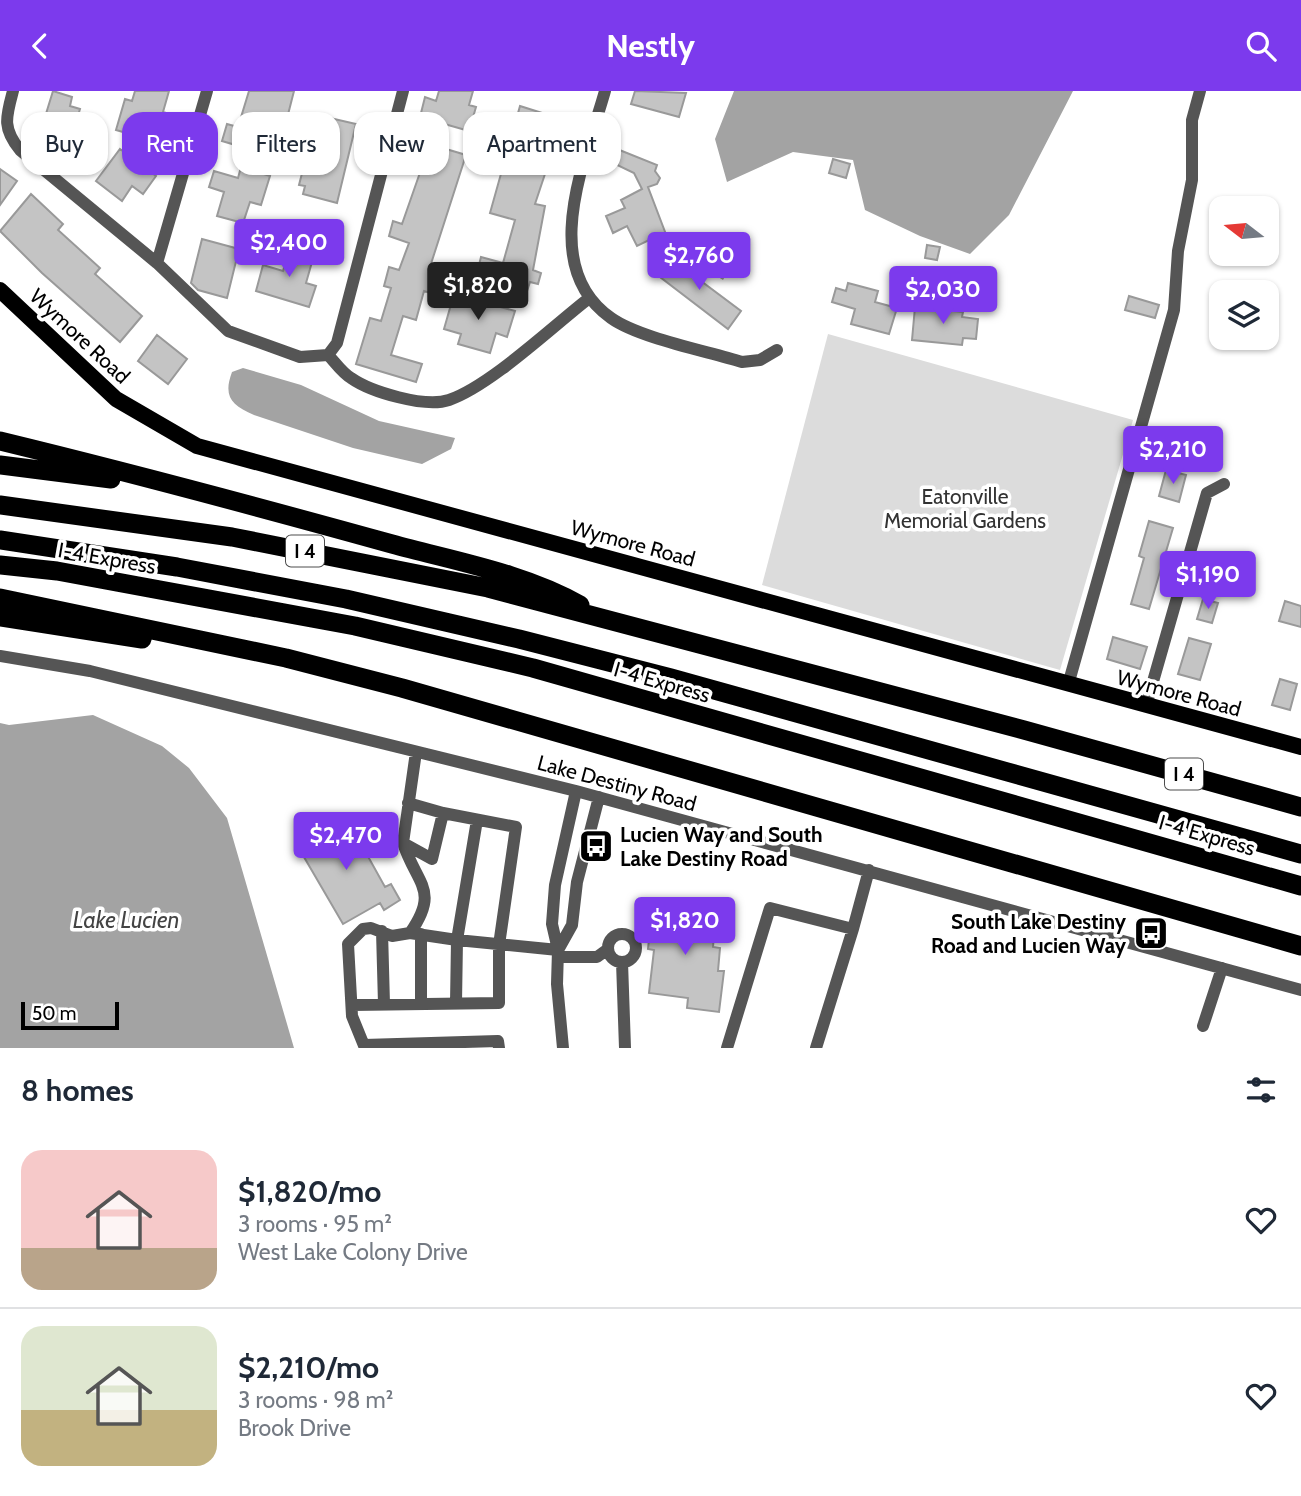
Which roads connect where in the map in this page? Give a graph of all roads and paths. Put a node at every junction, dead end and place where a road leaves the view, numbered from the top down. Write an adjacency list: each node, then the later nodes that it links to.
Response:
1 (13, 91): 6 (street)
2 (207, 91): 6 (street)
3 (403, 91): 10 (street)
4 (605, 91): 8 (street)
5 (1200, 91): 23 (street)
6 (157, 263): 10 (street)
7 (0, 290): 23 (main road, Wymore Road)
8 (589, 299): 9 (street); 10 (street)
9 (777, 350)
10 (328, 355)
11 (0, 441): 14 (highway)
12 (0, 465): 14 (highway)
13 (1224, 484): 24 (street)
14 (209, 492): 20 (highway)
15 (0, 505): 20 (highway, I 4)
16 (0, 540): 33 (highway, I-4 Express)
17 (0, 565): 37 (highway, I-4 Express)
18 (0, 598): 22 (highway)
19 (0, 617): 22 (highway)
20 (605, 619): 30 (highway, I 4)
21 (0, 656): 26 (street, Lake Destiny Road)
22 (286, 658): 46 (highway)
23 (1069, 685): 24 (main road, Wymore Road)
24 (1146, 706): 25 (main road, Wymore Road)
25 (1301, 747)
26 (416, 752): 27 (street, Lake Destiny Road); 29 (street)
27 (576, 791): 28 (street, Lake Destiny Road); 48 (street)
28 (599, 797): 38 (street, Lake Destiny Road); 48 (street)
29 (408, 803): 31 (street); 34 (street)
30 (1301, 807)
31 (443, 813): 32 (street); 34 (street)
32 (477, 820): 44 (street); 45 (street)
33 (1214, 829): 35 (highway); 36 (highway, I-4 Express)
34 (402, 843): 43 (street)
35 (1301, 845)
36 (1301, 854)
37 (1242, 869): 39 (highway, I-4 Express); 40 (highway)
38 (869, 870): 41 (street); 50 (street, Lake Destiny Road)
39 (1301, 886)
40 (1301, 894)
41 (853, 929): 61 (street); 62 (street)
42 (383, 931): 43 (street); 53 (street); 55 (street)
43 (415, 933): 44 (street); 54 (street)
44 (457, 940): 45 (street); 52 (street)
45 (499, 945): 48 (street); 52 (street)
46 (1301, 946)
47 (608, 949): 48 (street); 49 (street); 49 (street)
48 (558, 953): 59 (street)
49 (622, 962): 60 (street)
50 (1222, 968): 51 (street, Lake Destiny Road); 56 (street)
51 (1301, 990)
52 (456, 1003): 54 (street)
53 (384, 1004): 54 (street); 55 (street)
54 (421, 1004)
55 (352, 1005): 57 (street)
56 (1203, 1026)
57 (365, 1046): 58 (street)
58 (499, 1048)
59 (564, 1048)
60 (625, 1048)
61 (727, 1048)
62 (816, 1048)

